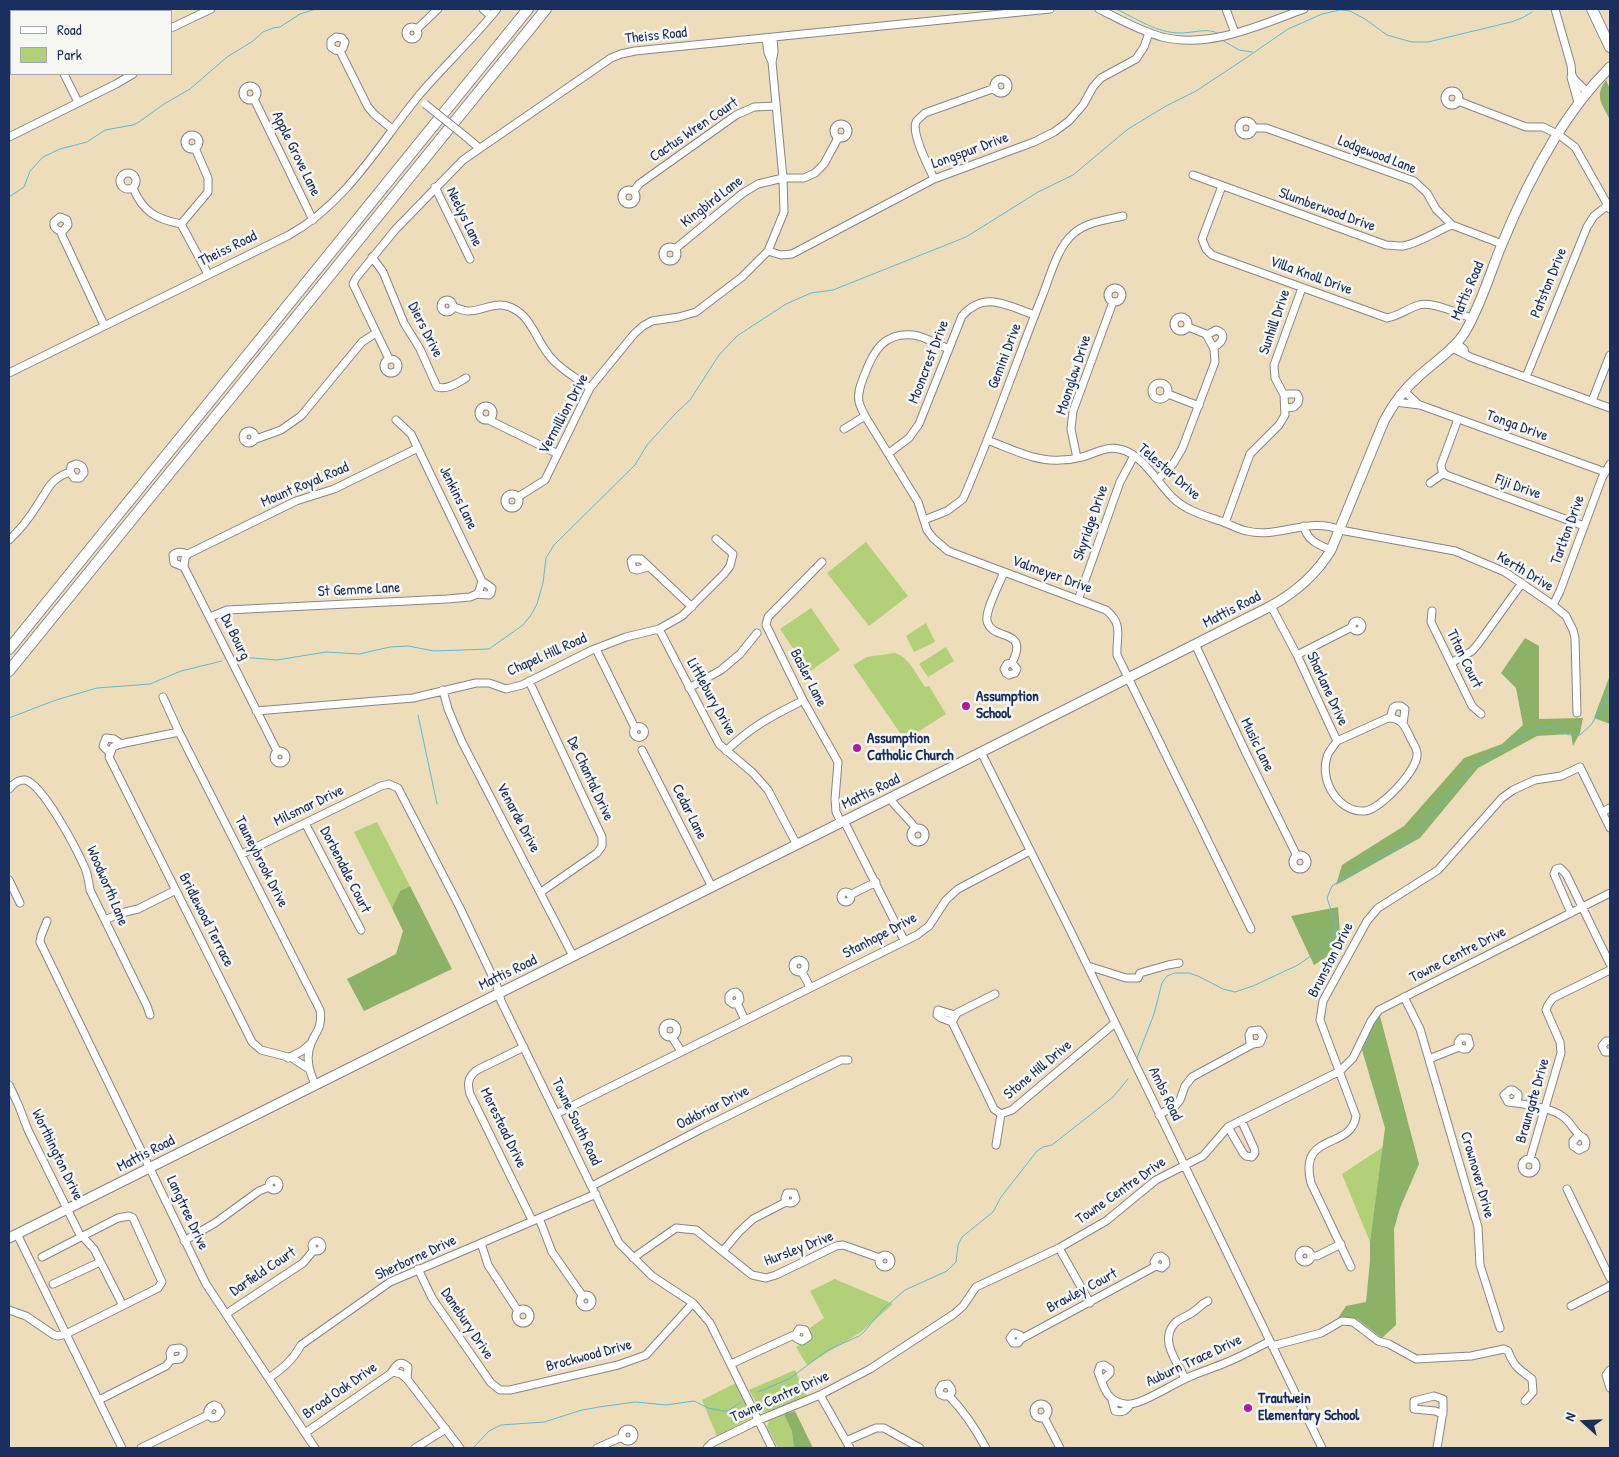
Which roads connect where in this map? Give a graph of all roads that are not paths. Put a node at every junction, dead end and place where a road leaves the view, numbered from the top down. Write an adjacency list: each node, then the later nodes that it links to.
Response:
1 (211, 9): 14 (street)
2 (438, 9): 15 (street)
3 (483, 9): 13 (street)
4 (497, 9): 13 (street, Theiss Road)
5 (528, 9): 131 (highway)
6 (546, 9): 136 (highway)
7 (1050, 9): 18 (street, Theiss Road)
8 (1099, 9): 16 (street)
9 (1226, 9): 17 (street)
10 (1304, 9): 17 (street)
11 (1555, 9): 24 (street)
12 (1592, 9): 19 (highway)
13 (491, 16): 27 (street, Theiss Road)
14 (172, 28)
15 (417, 29)
16 (1149, 33): 17 (street); 42 (street, Longspur Drive)
17 (1235, 33)
18 (770, 38): 32 (street, Vermillion Drive); 39 (street, Theiss Road)
19 (1610, 47)
20 (340, 50): 34 (street)
21 (1610, 67): 26 (main road, Mattis Road)
22 (64, 75): 30 (street)
23 (131, 75): 30 (street)
24 (1572, 77): 26 (street); 31 (main road)
25 (995, 88): 42 (street)
26 (1587, 92): 31 (main road, Mattis Road)
27 (417, 98): 34 (street, Theiss Road); 39 (street, bridge)
28 (254, 99): 49 (street, Apple Grove Lane)
29 (1458, 101): 35 (street)
30 (78, 102): 36 (street)
31 (1578, 102): 35 (main road, Mattis Road)
32 (776, 106): 41 (street, Vermillion Drive); 46 (street, Cactus Wren Court)
33 (1253, 128): 51 (street, Lodgewood Lane)
34 (392, 129): 49 (street, Theiss Road)
35 (1559, 134): 47 (street); 53 (main road, Mattis Road)
36 (9, 137)
37 (838, 138): 41 (street, Kingbird Lane)
38 (195, 148): 50 (street)
39 (479, 148): 44 (street, Theiss Road)
40 (1193, 176): 43 (street, Slumberwood Drive)
41 (783, 178): 54 (street, Kingbird Lane); 55 (street, Vermillion Drive)
42 (934, 179): 55 (street, Longspur Drive)
43 (1222, 186): 51 (street, Slumberwood Drive); 59 (street, Villa Knoll Drive)
44 (435, 187): 56 (street, Theiss Road); 57 (street, Neelys Lane)
45 (133, 188): 50 (street)
46 (634, 191)
47 (1609, 207): 74 (street, Patston Drive)
48 (1123, 216): 62 (street, Gemini Drive)
49 (313, 220): 58 (street, Theiss Road)
50 (181, 224): 58 (street)
51 (1452, 225): 53 (street, Lodgewood Lane)
52 (60, 231): 64 (street)
53 (1502, 244): 63 (main road, Mattis Road)
54 (675, 249)
55 (768, 251): 76 (street, Vermillion Drive)
56 (372, 257): 66 (street, Theiss Road); 75 (street, Diers Drive)
57 (470, 259)
58 (208, 274): 64 (street, Theiss Road)
59 (1302, 288): 63 (street, Villa Knoll Drive); 79 (street, Sunhill Drive)
60 (1113, 302): 97 (street, Moonglow Drive)
61 (453, 307): 76 (street)
62 (1035, 315): 70 (street, Mooncrest Drive); 92 (street, Gemini Drive)
63 (1472, 318): 68 (main road, Mattis Road)
64 (104, 325): 73 (street, Theiss Road)
65 (1188, 327): 67 (street)
66 (376, 334): 72 (street); 91 (street)
67 (1207, 335): 69 (street); 69 (street)
68 (1454, 345): 74 (street); 77 (main road, Mattis Road)
69 (1214, 347): 83 (street)
70 (949, 349): 86 (street, Valmeyer Drive); 95 (street, Mooncrest Drive)
71 (1610, 355): 80 (street)
72 (389, 359)
73 (9, 373)
74 (1526, 377): 80 (street)
75 (466, 378)
76 (590, 388): 94 (street, Vermillion Drive)
77 (1404, 390): 81 (main road, Mattis Road); 82 (street, Tonga Drive)
78 (1168, 394): 83 (street)
79 (1284, 394): 84 (street, Sunhill Drive); 84 (street, Sunhill Drive)
80 (1592, 401): 85 (street)
81 (1395, 402): 82 (street, Tonga Drive); 109 (main road, Mattis Road)
82 (1420, 405): 87 (street, Tonga Drive)
83 (1199, 406): 102 (street)
84 (1286, 408): 106 (street, Sunhill Drive)
85 (1610, 408)
86 (865, 416): 90 (street); 95 (street, Valmeyer Drive)
87 (1458, 419): 100 (street, Tonga Drive); 101 (street)
88 (396, 420): 93 (street, Jenkins Lane)
89 (489, 420): 94 (street)
90 (844, 429)
91 (256, 439)
92 (987, 440): 97 (street, Telestar Drive); 105 (street, Gemini Drive)
93 (418, 448): 113 (street, Mount Royal Road); 118 (street, Jenkins Lane)
94 (558, 454): 104 (street, Vermillion Drive)
95 (889, 454): 105 (street, Valmeyer Drive)
96 (1134, 456): 97 (street, Telestar Drive); 102 (street, Telestar Drive); 121 (street, Skyridge Drive)
97 (1077, 458)
98 (1610, 464): 100 (street, Tarlton Drive)
99 (70, 472): 111 (street)
100 (1605, 472): 108 (street, Tarlton Drive)
101 (1444, 473): 103 (street); 108 (street, Fiji Drive)
102 (1158, 480): 106 (street, Telestar Drive)
103 (1430, 483)
104 (518, 497)
105 (924, 520): 117 (street, Valmeyer Drive)
106 (1225, 523): 107 (street, Telestar Drive)
107 (1304, 526): 109 (street, Telestar Drive); 112 (street)
108 (1584, 526): 122 (street, Tarlton Drive)
109 (1340, 530): 112 (main road, Mattis Road); 119 (street, Kerth Drive)
110 (716, 539): 124 (street, Chapel Hill Road)
111 (9, 540)
112 (1331, 550): 123 (main road, Mattis Road)
113 (188, 554): 115 (street); 115 (street, Du Bourg)
114 (822, 562): 162 (street, Basler Lane)
115 (184, 567): 126 (street, Du Bourg)
116 (648, 567): 124 (street)
117 (1004, 572): 121 (street, Valmeyer Drive); 134 (street)
118 (482, 580): 120 (street); 120 (street, St Gemme Lane)
119 (1522, 583): 122 (street, Kerth Drive); 135 (street)
120 (476, 594): 126 (street, St Gemme Lane)
121 (1078, 600): 137 (street, Valmeyer Drive)
122 (1553, 605): 144 (street, Kerth Drive)
123 (1271, 606): 130 (main road, Mattis Road); 133 (street, Sharlane Drive)
124 (692, 607): 128 (street, Chapel Hill Road)
125 (1432, 611): 135 (street, Titan Court)
126 (210, 617): 143 (street, Du Bourg)
127 (1352, 627): 133 (street)
128 (659, 629): 132 (street, Chapel Hill Road); 139 (street, Littlebury Drive)
129 (757, 633): 139 (street)
130 (1195, 644): 137 (main road, Mattis Road); 169 (street, Music Lane)
131 (9, 649)
132 (596, 649): 138 (street, Chapel Hill Road); 148 (street)
133 (1297, 655): 150 (street, Sharlane Drive)
134 (1012, 663)
135 (1452, 663): 145 (street, Titan Court)
136 (9, 672)
137 (1128, 678): 155 (main road, Mattis Road); 182 (street, Valmeyer Drive)
138 (529, 681): 140 (street, Chapel Hill Road); 174 (street, De Chantal Drive)
139 (689, 688): 153 (street, Littlebury Drive)
140 (443, 690): 143 (street, Chapel Hill Road); 174 (street, Venarde Drive)
141 (163, 697): 149 (street, Tauneybrook Drive)
142 (798, 703): 153 (street)
143 (256, 711): 154 (street, Du Bourg)
144 (1577, 713)
145 (1482, 714)
146 (1390, 718): 147 (street); 147 (street); 150 (street)
147 (1403, 724): 150 (street, Sharlane Drive)
148 (635, 728)
149 (179, 732): 151 (street); 168 (street, Tauneybrook Drive)
150 (1337, 741)
151 (121, 744): 156 (street); 156 (street)
152 (642, 750): 172 (street, Cedar Lane)
153 (726, 751): 166 (street, Littlebury Drive)
154 (277, 752)
155 (981, 752): 159 (main road, Mattis Road); 167 (street, Ambs Road)
156 (110, 753): 173 (street, Bridlewood Terrace)
157 (389, 784): 163 (street, Milsmar Drive); 192 (street, Towne South Road)
158 (9, 789): 180 (street, Woodworth Lane)
159 (890, 798): 162 (main road, Mattis Road); 164 (street)
160 (1610, 808): 161 (street)
161 (1602, 812): 165 (street); 211 (street, Brunston Drive)
162 (843, 822): 166 (main road, Mattis Road); 171 (street)
163 (306, 823): 168 (street, Milsmar Drive); 183 (street, Dorbendale Court)
164 (915, 828)
165 (1610, 828)
166 (796, 845): 172 (main road, Mattis Road)
167 (1030, 851): 184 (street, Stanhope Drive); 188 (street, Ambs Road)
168 (242, 854): 200 (street, Tauneybrook Drive)
169 (1297, 856)
170 (9, 880): 177 (street)
171 (876, 882): 176 (street); 184 (street)
172 (712, 887): 185 (main road, Mattis Road)
173 (176, 890): 180 (street); 207 (street, Bridlewood Terrace)
174 (541, 892): 185 (street, Venarde Drive)
175 (1610, 893): 178 (street, Towne Centre Drive)
176 (850, 895)
177 (20, 903)
178 (1583, 908): 179 (street, Towne Centre Drive); 179 (street); 187 (street)
179 (1571, 914): 194 (street, Towne Centre Drive)
180 (105, 920): 196 (street, Woodworth Lane)
181 (47, 921): 225 (street, Langtree Drive)
182 (1251, 929)
183 (361, 930)
184 (904, 940): 191 (street, Stanhope Drive)
185 (573, 956): 192 (main road, Mattis Road)
186 (1179, 964): 188 (street)
187 (1610, 964)
188 (1088, 966): 198 (street, Ambs Road)
189 (1610, 970): 215 (street, Braungate Drive)
190 (802, 972): 191 (street)
191 (810, 987): 197 (street, Stanhope Drive)
192 (499, 993): 203 (street, Towne South Road); 212 (main road, Mattis Road)
193 (995, 994): 217 (street)
194 (1404, 997): 208 (street, Crownover Drive); 211 (street, Towne Centre Drive)
195 (737, 1003): 197 (street)
196 (150, 1015)
197 (745, 1020): 205 (street, Stanhope Drive)
198 (1115, 1024): 217 (street, Stone Hill Drive); 218 (street, Ambs Road)
199 (672, 1037): 205 (street)
200 (313, 1041): 207 (street); 210 (street, Tauneybrook Drive)
201 (1610, 1041): 206 (street)
202 (1253, 1044): 218 (street)
203 (524, 1047): 216 (street, Towne South Road); 232 (street, Morestead Drive)
204 (1459, 1047): 208 (street)
205 (681, 1051): 216 (street, Stanhope Drive)
206 (1610, 1052)
207 (288, 1058): 210 (street, Bridlewood Terrace)
208 (1429, 1059): 261 (street, Crownover Drive)
209 (848, 1060): 226 (street, Oakbriar Drive)
210 (308, 1069): 212 (street)
211 (1340, 1071): 219 (street, Towne Centre Drive); 237 (street, Brunston Drive)
212 (315, 1085): 225 (main road, Mattis Road)
213 (9, 1086): 231 (street, Worthington Drive)
214 (1515, 1102): 215 (street)
215 (1546, 1109): 221 (street); 223 (street, Braungate Drive)
216 (556, 1114): 226 (street, Towne South Road)
217 (1001, 1114): 222 (street, Stone Hill Drive)
218 (1159, 1115): 224 (street, Ambs Road)
219 (1241, 1120): 220 (street, Towne Centre Drive); 220 (street)
220 (1228, 1127): 224 (street, Towne Centre Drive)
221 (1578, 1136)
222 (996, 1145)
223 (1530, 1159)
224 (1184, 1166): 238 (street, Towne Centre Drive); 265 (street, Ambs Road)
225 (150, 1167): 231 (main road, Mattis Road); 235 (street, Langtree Drive)
226 (592, 1186): 229 (street, Towne South Road)
227 (270, 1187): 235 (street)
228 (1567, 1190): 249 (street)
229 (596, 1194): 232 (street, Sherborne Drive); 243 (street, Towne South Road)
230 (786, 1202): 240 (street)
231 (67, 1208): 233 (main road, Mattis Road); 234 (street, Worthington Drive)
232 (535, 1219): 236 (street, Sherborne Drive); 252 (street, Morestead Drive)
233 (13, 1236): 262 (street)
234 (82, 1237): 242 (street); 245 (street, Worthington Drive); 255 (street)
235 (184, 1241): 260 (street, Langtree Drive)
236 (480, 1243): 248 (street, Sherborne Drive); 259 (street)
237 (1341, 1244): 241 (street); 247 (street, Brunston Drive)
238 (1059, 1248): 254 (street); 276 (street, Towne Centre Drive)
239 (314, 1250): 260 (street, Darfield Court)
240 (723, 1251): 243 (street, Hursley Drive); 244 (street, Hursley Drive)
241 (1311, 1256)
242 (42, 1258)
243 (633, 1258): 256 (street, Towne South Road)
244 (880, 1258)
245 (100, 1262): 250 (street); 255 (street, Worthington Drive)
246 (1156, 1266): 254 (street, Brawley Court)
247 (1351, 1267)
248 (418, 1269): 270 (street, Sherborne Drive); 275 (street, Danebury Drive)
249 (1610, 1278)
250 (53, 1284)
251 (1610, 1286): 257 (street)
252 (582, 1295)
253 (1208, 1301): 271 (street)
254 (1090, 1303): 264 (street, Brawley Court)
255 (122, 1304): 262 (street)
256 (693, 1304): 267 (street, Towne South Road); 275 (street, Brockwood Drive)
257 (1572, 1306)
258 (9, 1310): 262 (street)
259 (518, 1311)
260 (226, 1314): 270 (street, Langtree Drive)
261 (1500, 1328)
262 (66, 1334): 278 (street)
263 (796, 1334): 267 (street)
264 (1021, 1338)
265 (1271, 1344): 271 (street, Auburn Trace Drive); 279 (street, Auburn Trace Drive); 299 (street, Ambs Road)
266 (171, 1360): 278 (street)
267 (732, 1364): 283 (street, Towne South Road)
268 (1610, 1370): 274 (street)
269 (391, 1372): 272 (street, Broad Oak Drive); 272 (street, Broad Oak Drive); 285 (street, Broad Oak Drive)
270 (270, 1378): 285 (street, Langtree Drive)
271 (1185, 1378): 273 (street, Auburn Trace Drive)
272 (406, 1379): 284 (street, Broad Oak Drive)
273 (1102, 1381)
274 (1610, 1388)
275 (500, 1390)
276 (820, 1395): 283 (street, Towne Centre Drive); 287 (street)
277 (949, 1396): 297 (street)
278 (98, 1399): 288 (street)
279 (1525, 1401)
280 (1443, 1414): 300 (street)
281 (208, 1415): 289 (street)
282 (1044, 1417): 298 (street)
283 (759, 1420): 294 (street, Towne Centre Drive); 295 (street, Towne South Road)
284 (446, 1429): 291 (street); 292 (street, Broad Oak Drive)
285 (305, 1433): 290 (street, Langtree Drive)
286 (622, 1437): 293 (street)
287 (848, 1445): 296 (street)
288 (122, 1448)
289 (140, 1448)
290 (315, 1448)
291 (415, 1448)
292 (460, 1448)
293 (597, 1448)
294 (707, 1448)
295 (772, 1448)
296 (920, 1448)
297 (986, 1448)
298 (1060, 1448)
299 (1322, 1448)
300 (1437, 1448)

